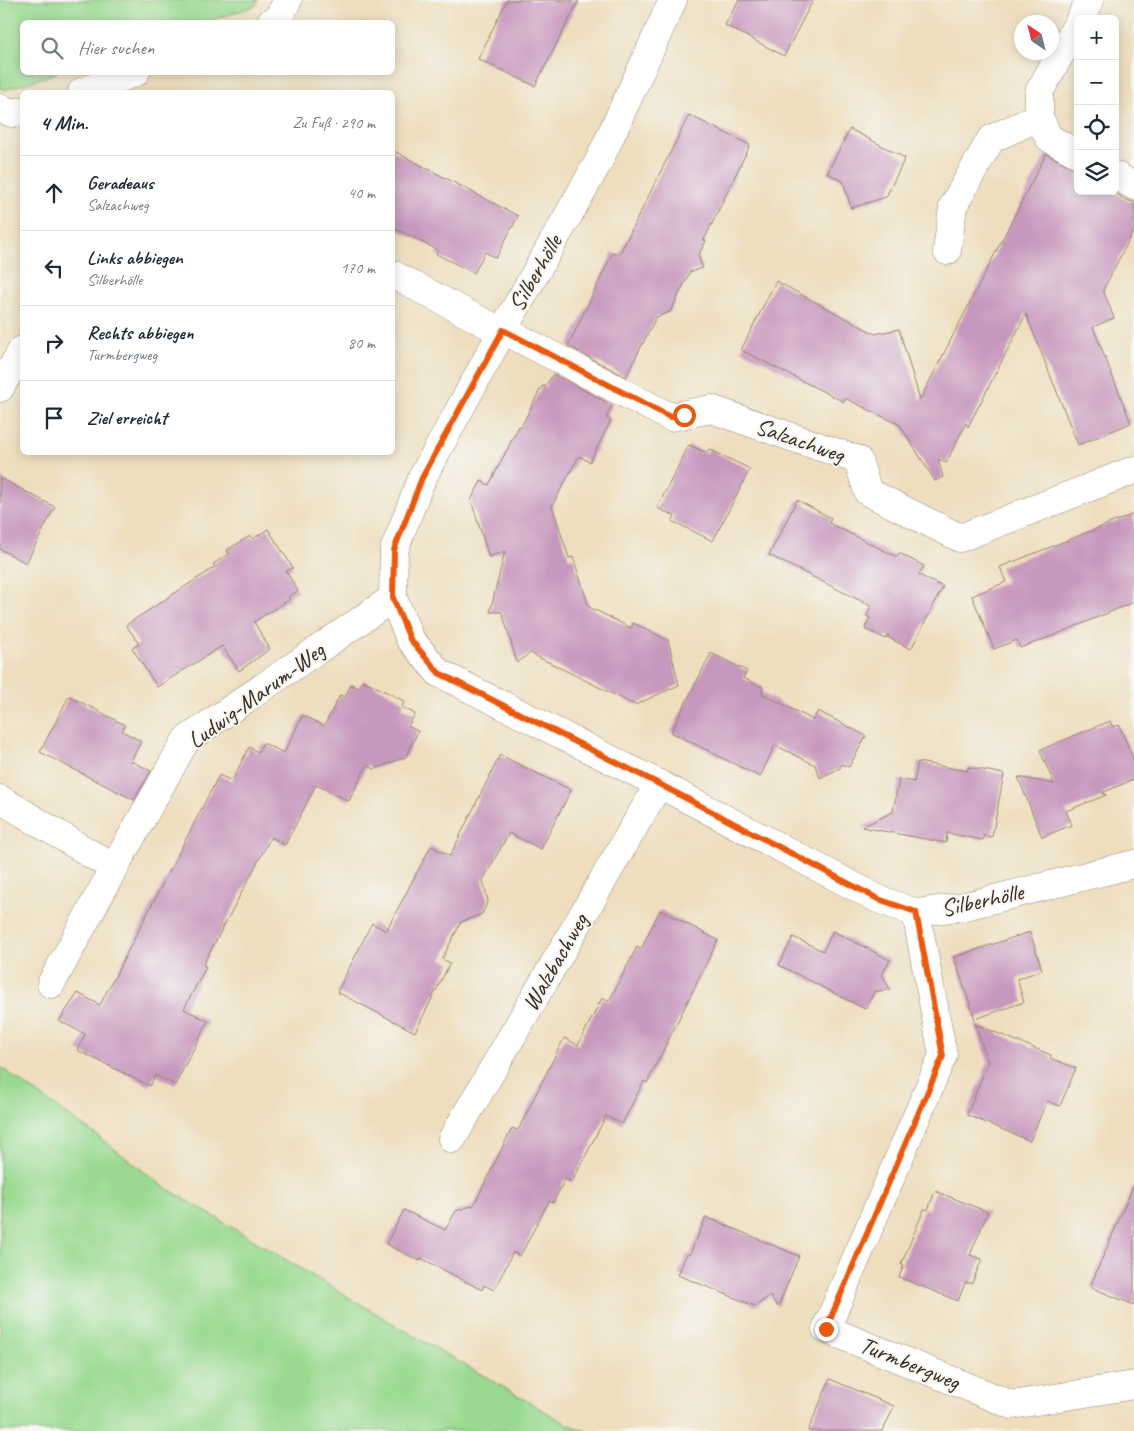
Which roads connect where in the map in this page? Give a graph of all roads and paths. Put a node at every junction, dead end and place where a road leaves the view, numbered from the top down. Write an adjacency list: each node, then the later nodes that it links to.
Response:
1 (288, 0): 5 (street)
2 (673, 0): 17 (street, Silberhölle)
3 (1090, 0): 4 (street)
4 (1082, 15)
5 (277, 20)
6 (1074, 29): 11 (street)
7 (128, 75): 8 (street)
8 (87, 90)
9 (0, 108): 10 (street)
10 (20, 111)
11 (1038, 117): 12 (street); 15 (street)
12 (1074, 152)
13 (1119, 177): 14 (street)
14 (1134, 186)
15 (947, 251)
16 (395, 276): 17 (street)
17 (502, 331): 20 (street, Salzachweg); 21 (street, Silberhölle)
18 (20, 353): 19 (street)
19 (0, 388)
20 (1134, 470)
21 (393, 598): 22 (street, Silberhölle); 25 (street, Ludwig-Marum-Weg)
22 (659, 784): 26 (street, Silberhölle); 28 (street, Walzbachweg)
23 (0, 799): 25 (street)
24 (1134, 864): 26 (street, Silberhölle)
25 (114, 868): 27 (street, Ludwig-Marum-Weg)
26 (916, 912): 29 (street, Turmbergweg)
27 (51, 984)
28 (452, 1140)
29 (1134, 1385)

